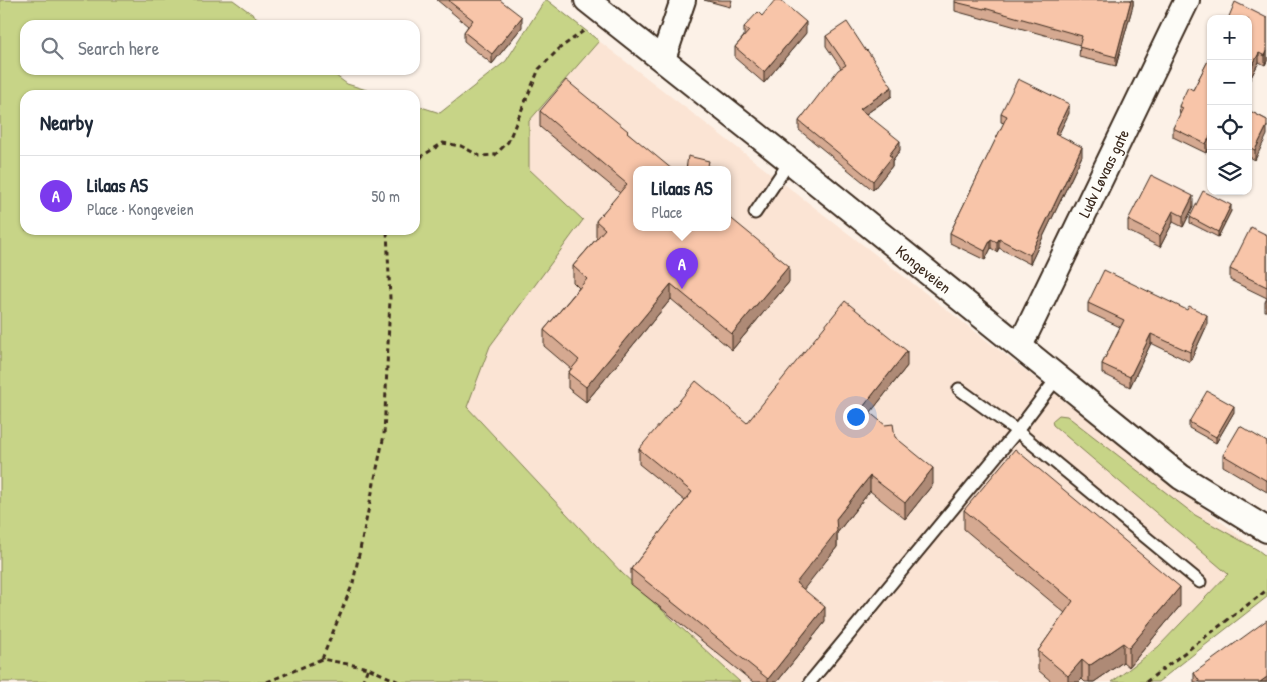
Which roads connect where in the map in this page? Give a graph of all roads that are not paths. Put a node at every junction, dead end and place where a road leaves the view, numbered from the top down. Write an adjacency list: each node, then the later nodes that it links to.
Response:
1 (683, 0): 4 (street)
2 (1187, 0): 7 (street, Ludv Løvaas gate)
3 (596, 6): 4 (street, Kongeveien)
4 (663, 59): 5 (street, Kongeveien)
5 (790, 161): 6 (lane); 7 (street, Kongeveien)
6 (755, 213)
7 (1020, 346): 8 (street, Kongeveien)
8 (1057, 378): 10 (lane); 11 (street, Kongeveien)
9 (959, 388): 10 (lane)
10 (1017, 431): 12 (lane); 13 (lane)
11 (1267, 530)
12 (1200, 582)
13 (810, 682)

